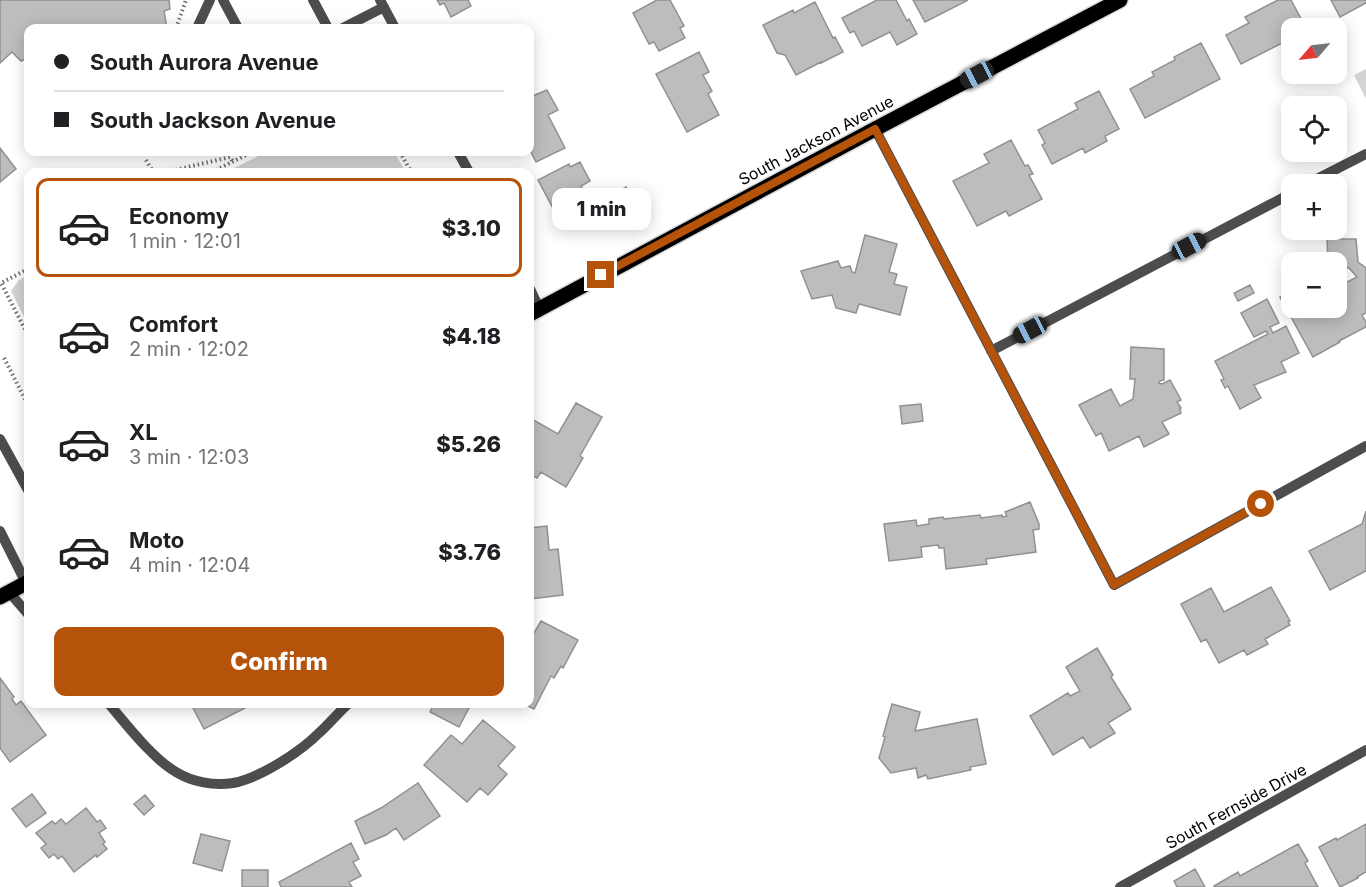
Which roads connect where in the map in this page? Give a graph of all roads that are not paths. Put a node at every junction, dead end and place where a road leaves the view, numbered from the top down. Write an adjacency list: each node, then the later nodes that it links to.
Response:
1 (210, 0): 6 (street)
2 (223, 0): 7 (street)
3 (313, 0): 8 (street)
4 (1120, 0): 11 (main road, South Jackson Avenue)
5 (382, 3): 9 (street); 10 (street)
6 (199, 24)
7 (236, 24)
8 (326, 24)
9 (349, 24)
10 (393, 24)
11 (875, 129): 15 (main road, South Jackson Avenue); 16 (street)
12 (1366, 154): 13 (street)
13 (1327, 174)
14 (1281, 199): 16 (street)
15 (534, 311)
16 (991, 351): 18 (street)
17 (0, 439): 19 (street)
18 (1366, 446)
19 (24, 483)
20 (0, 531): 21 (street)
21 (24, 576)
22 (24, 584): 23 (main road)
23 (4, 594): 24 (street)
24 (24, 611)
25 (113, 708): 26 (street)
26 (344, 708)
27 (1366, 750): 28 (street, South Fernside Drive)
28 (1120, 887)

